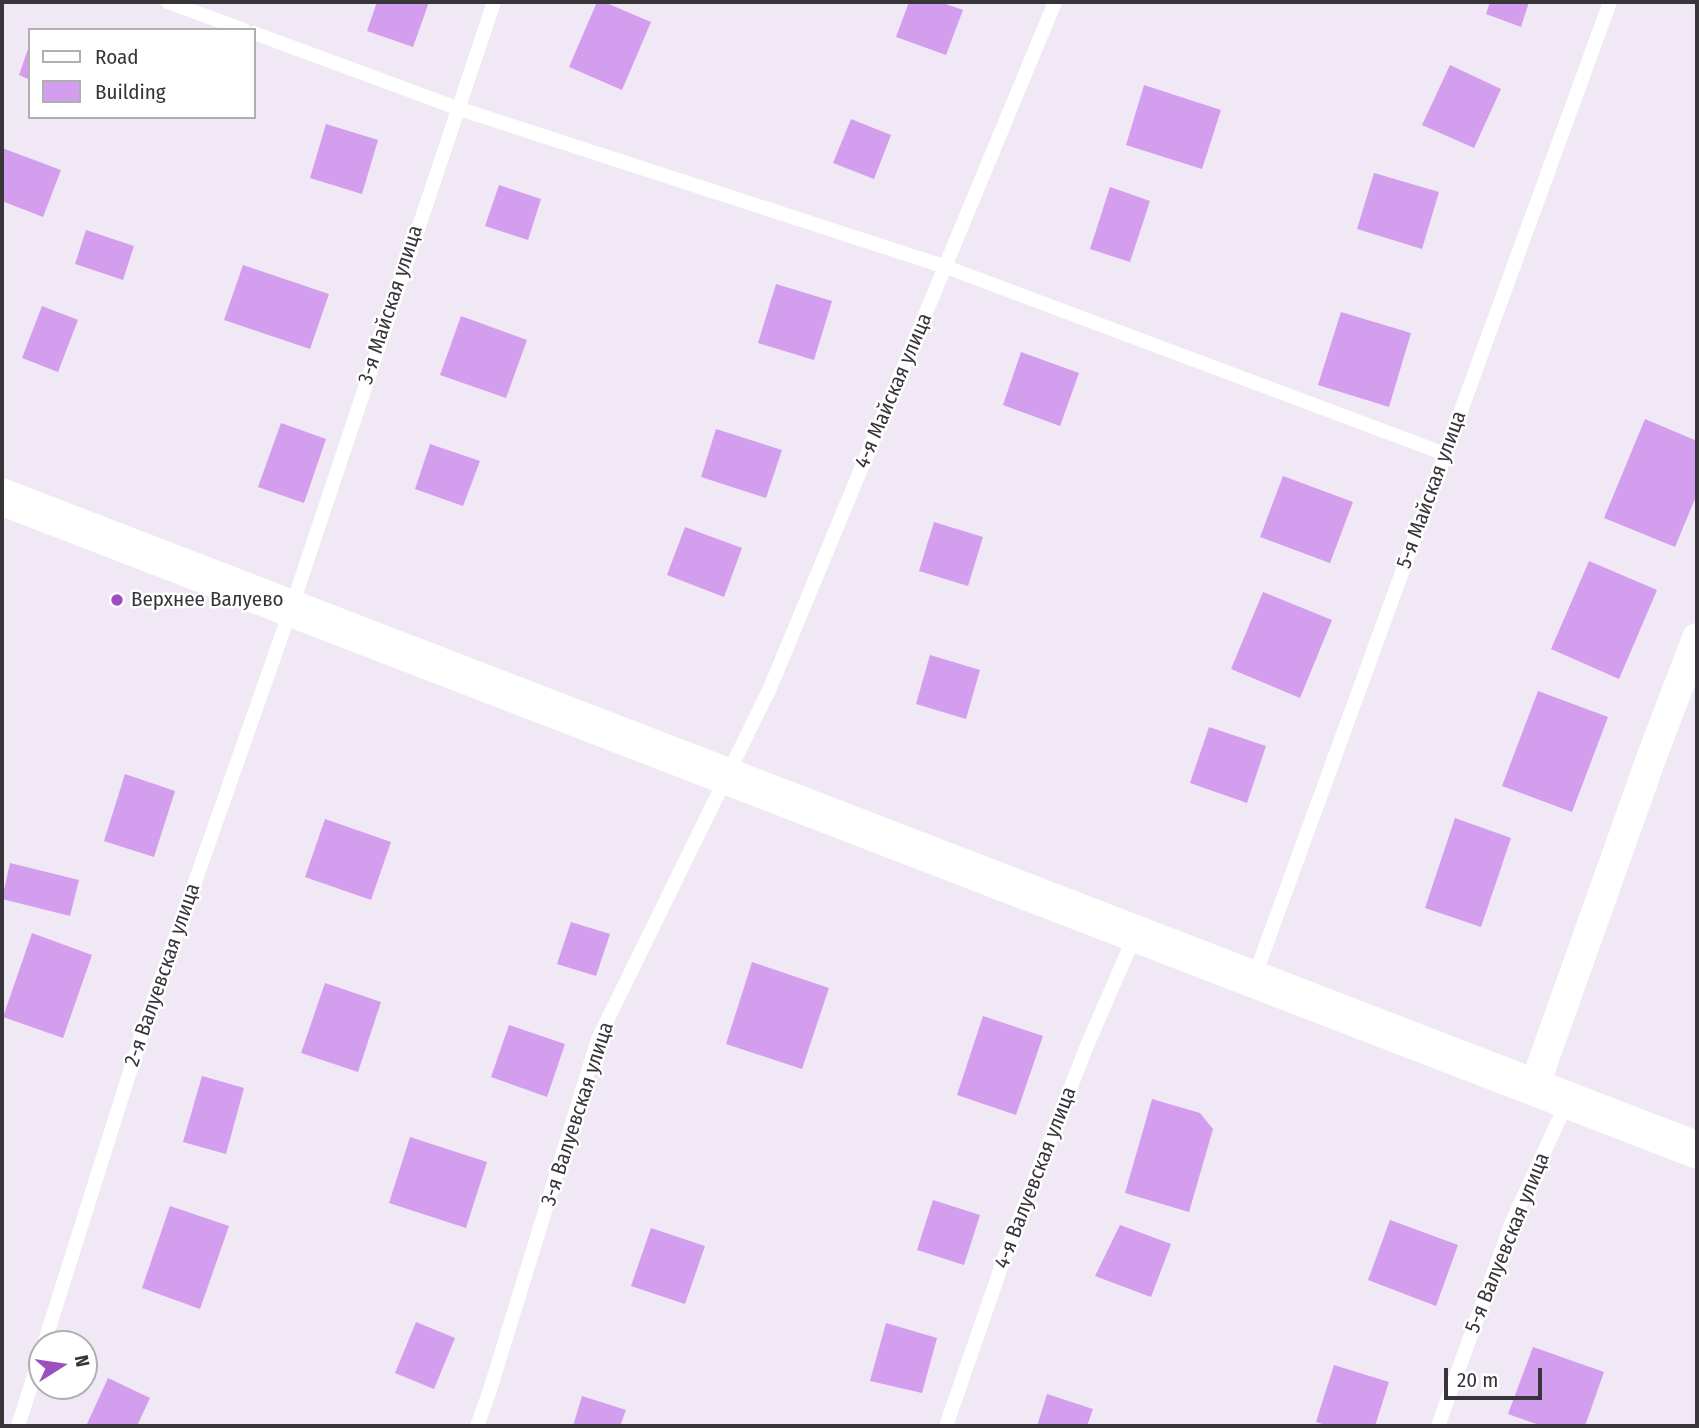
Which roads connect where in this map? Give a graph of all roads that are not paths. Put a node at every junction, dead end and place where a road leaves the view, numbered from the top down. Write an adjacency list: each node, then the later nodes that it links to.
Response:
1 (168, 2): 5 (lane)
2 (494, 2): 7 (lane, 3-я Майская улица)
3 (1055, 2): 8 (lane, 4-я Майская улица)
4 (1610, 2): 9 (lane, 5-я Майская улица)
5 (239, 28)
6 (256, 34): 7 (lane)
7 (457, 108): 8 (lane); 11 (lane, 3-я Майская улица)
8 (946, 267): 9 (lane); 13 (lane, 4-я Майская улица)
9 (1445, 454): 15 (lane, 5-я Майская улица)
10 (2, 497): 11 (street)
11 (291, 609): 13 (street); 19 (lane, 2-я Валуевская улица)
12 (1697, 638): 16 (street)
13 (727, 777): 14 (street); 22 (lane, 3-я Валуевская улица)
14 (1136, 934): 15 (street); 23 (lane, 4-я Валуевская улица)
15 (1254, 979): 16 (street)
16 (1534, 1087): 17 (street)
17 (1568, 1100): 18 (street); 24 (lane, 5-я Валуевская улица)
18 (1697, 1150)
19 (48, 1330)
20 (28, 1395): 21 (lane)
21 (18, 1426)
22 (477, 1426)
23 (946, 1426)
24 (1438, 1426)

